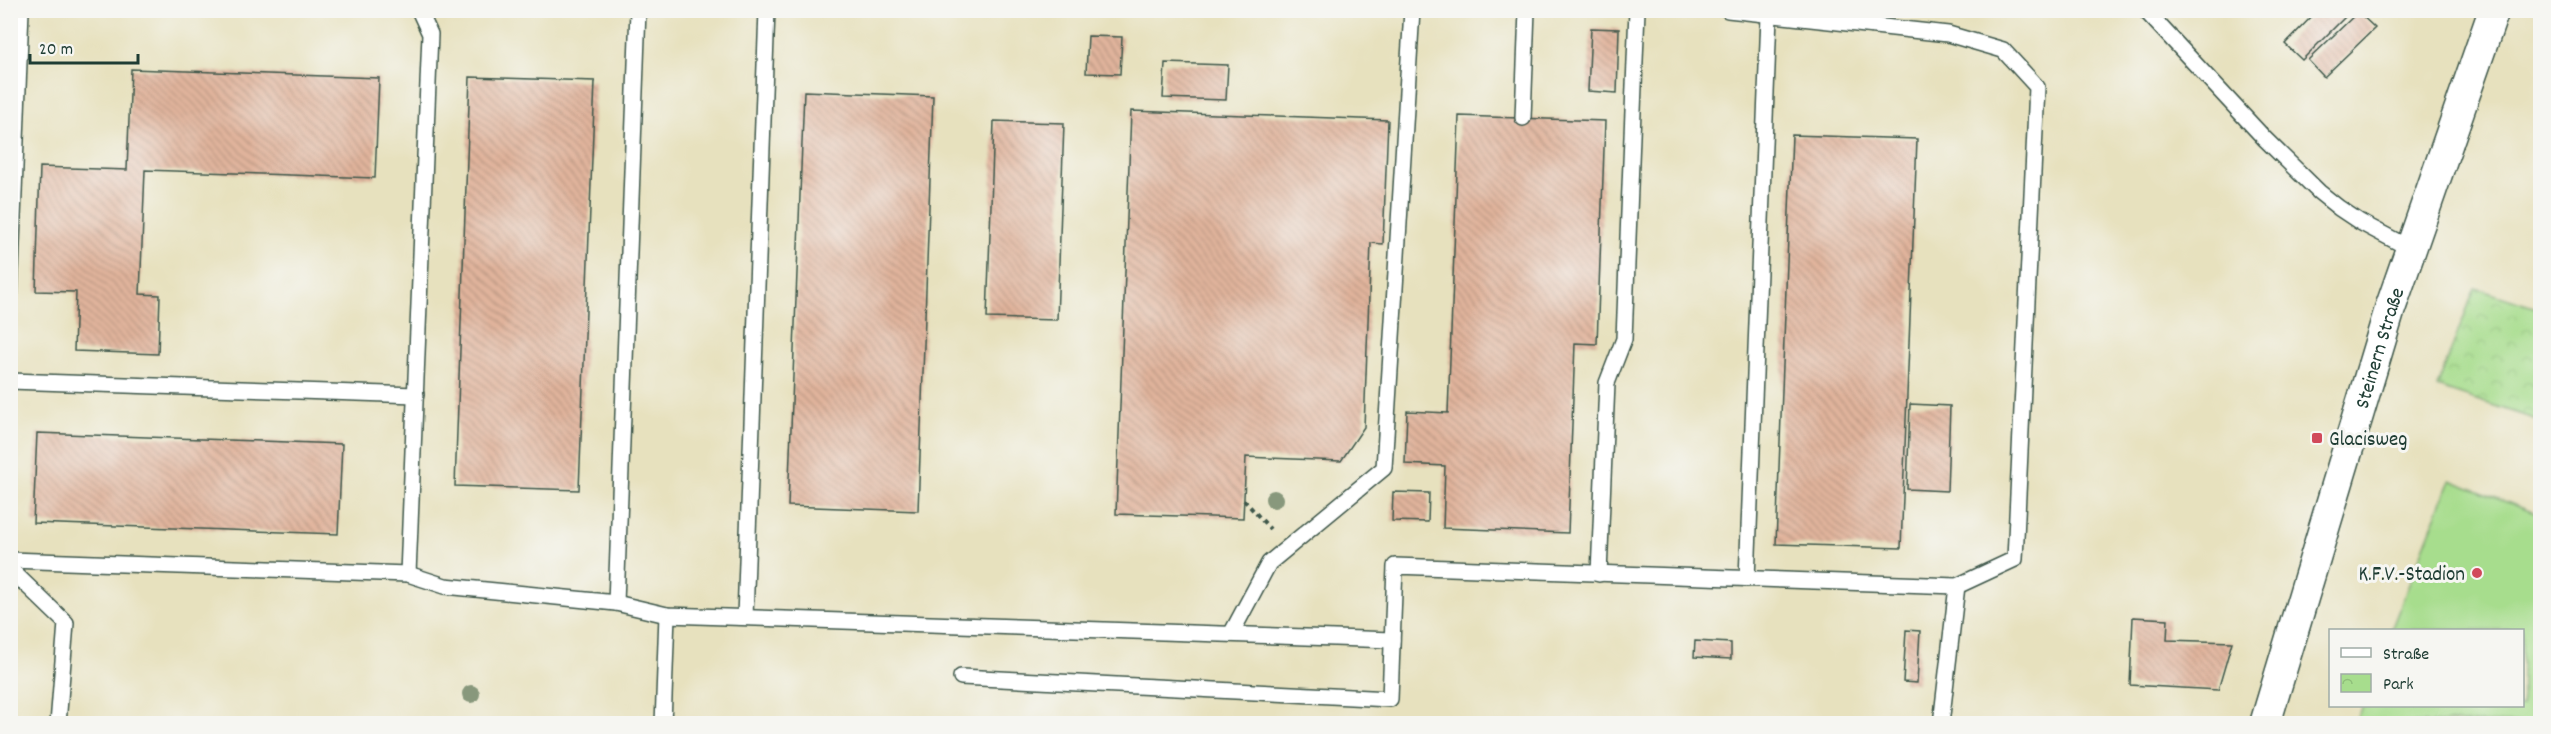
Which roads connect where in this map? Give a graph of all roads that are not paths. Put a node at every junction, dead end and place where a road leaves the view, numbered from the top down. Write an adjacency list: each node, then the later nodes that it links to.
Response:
1 (21, 10): 13 (lane)
2 (419, 10): 18 (lane)
3 (638, 10): 25 (lane)
4 (767, 10): 27 (lane)
5 (1412, 10): 28 (lane)
6 (1527, 10): 12 (lane)
7 (1637, 10): 22 (lane)
8 (1728, 10): 11 (lane)
9 (2145, 10): 14 (lane)
10 (2494, 10): 14 (street, Steinern Straße)
11 (1769, 16): 23 (lane); 24 (lane)
12 (1523, 118)
13 (12, 199): 15 (lane)
14 (2411, 249): 34 (street, Steinern Straße)
15 (11, 288): 16 (lane)
16 (10, 297)
17 (10, 381): 18 (lane)
18 (416, 395): 21 (lane)
19 (10, 560): 21 (lane)
20 (10, 569): 31 (lane)
21 (408, 574): 25 (lane)
22 (1599, 574): 23 (lane); 29 (lane)
23 (1747, 579): 24 (lane)
24 (1957, 586): 33 (lane)
25 (616, 603): 26 (lane)
26 (667, 615): 27 (lane); 32 (lane)
27 (745, 617): 28 (lane)
28 (1231, 634): 29 (lane)
29 (1392, 640): 30 (lane)
30 (962, 677)
31 (58, 723)
32 (663, 723)
33 (1941, 723)
34 (2265, 723)

